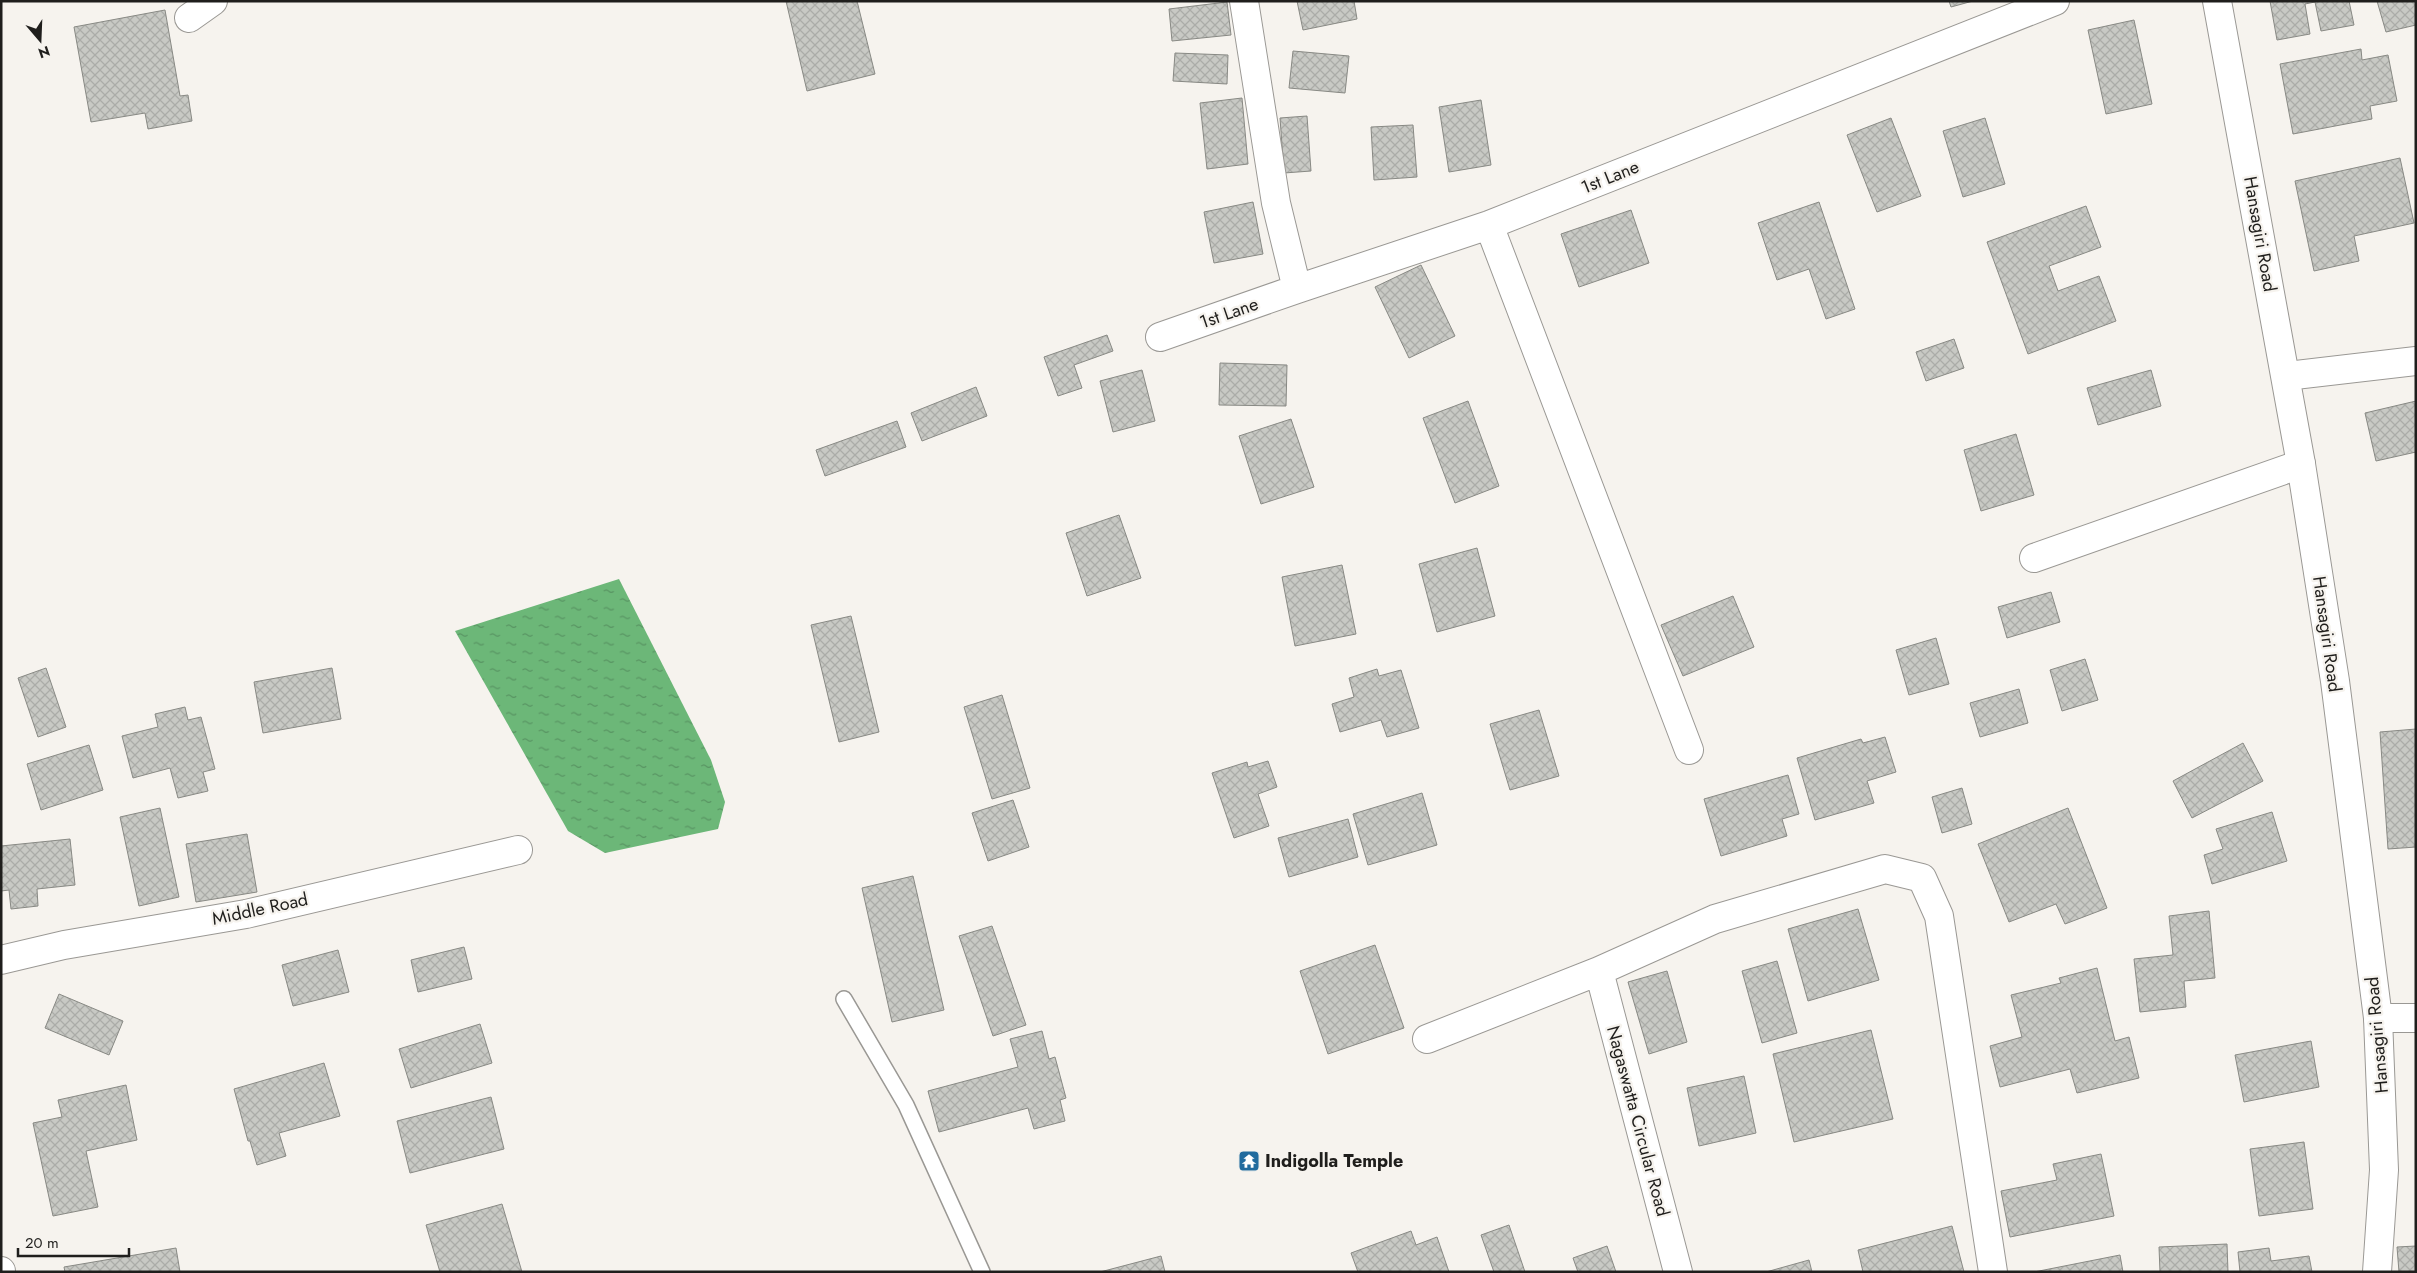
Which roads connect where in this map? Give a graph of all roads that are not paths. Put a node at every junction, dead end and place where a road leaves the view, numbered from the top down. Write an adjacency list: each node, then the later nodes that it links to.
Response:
1 (213, 1): 5 (street)
2 (1244, 1): 7 (street)
3 (2055, 1): 6 (street, 1st Lane)
4 (2217, 1): 10 (street, Hansagiri Road)
5 (189, 18)
6 (1489, 225): 7 (street, 1st Lane); 13 (street)
7 (1297, 289): 8 (street, 1st Lane)
8 (1160, 337)
9 (2416, 361): 10 (street)
10 (2286, 376): 11 (street, Hansagiri Road)
11 (2302, 464): 12 (street); 18 (street, Hansagiri Road)
12 (2034, 558)
13 (1689, 750)
14 (518, 850): 15 (street, Middle Road)
15 (1, 960)
16 (1599, 971): 20 (street); 22 (street, Nagaswatta Circular Road); 23 (street)
17 (844, 1000): 21 (lane)
18 (2378, 1018): 19 (street); 24 (street, Hansagiri Road)
19 (2416, 1018)
20 (1427, 1039)
21 (982, 1272)
22 (1678, 1272)
23 (1993, 1272)
24 (2377, 1272)

